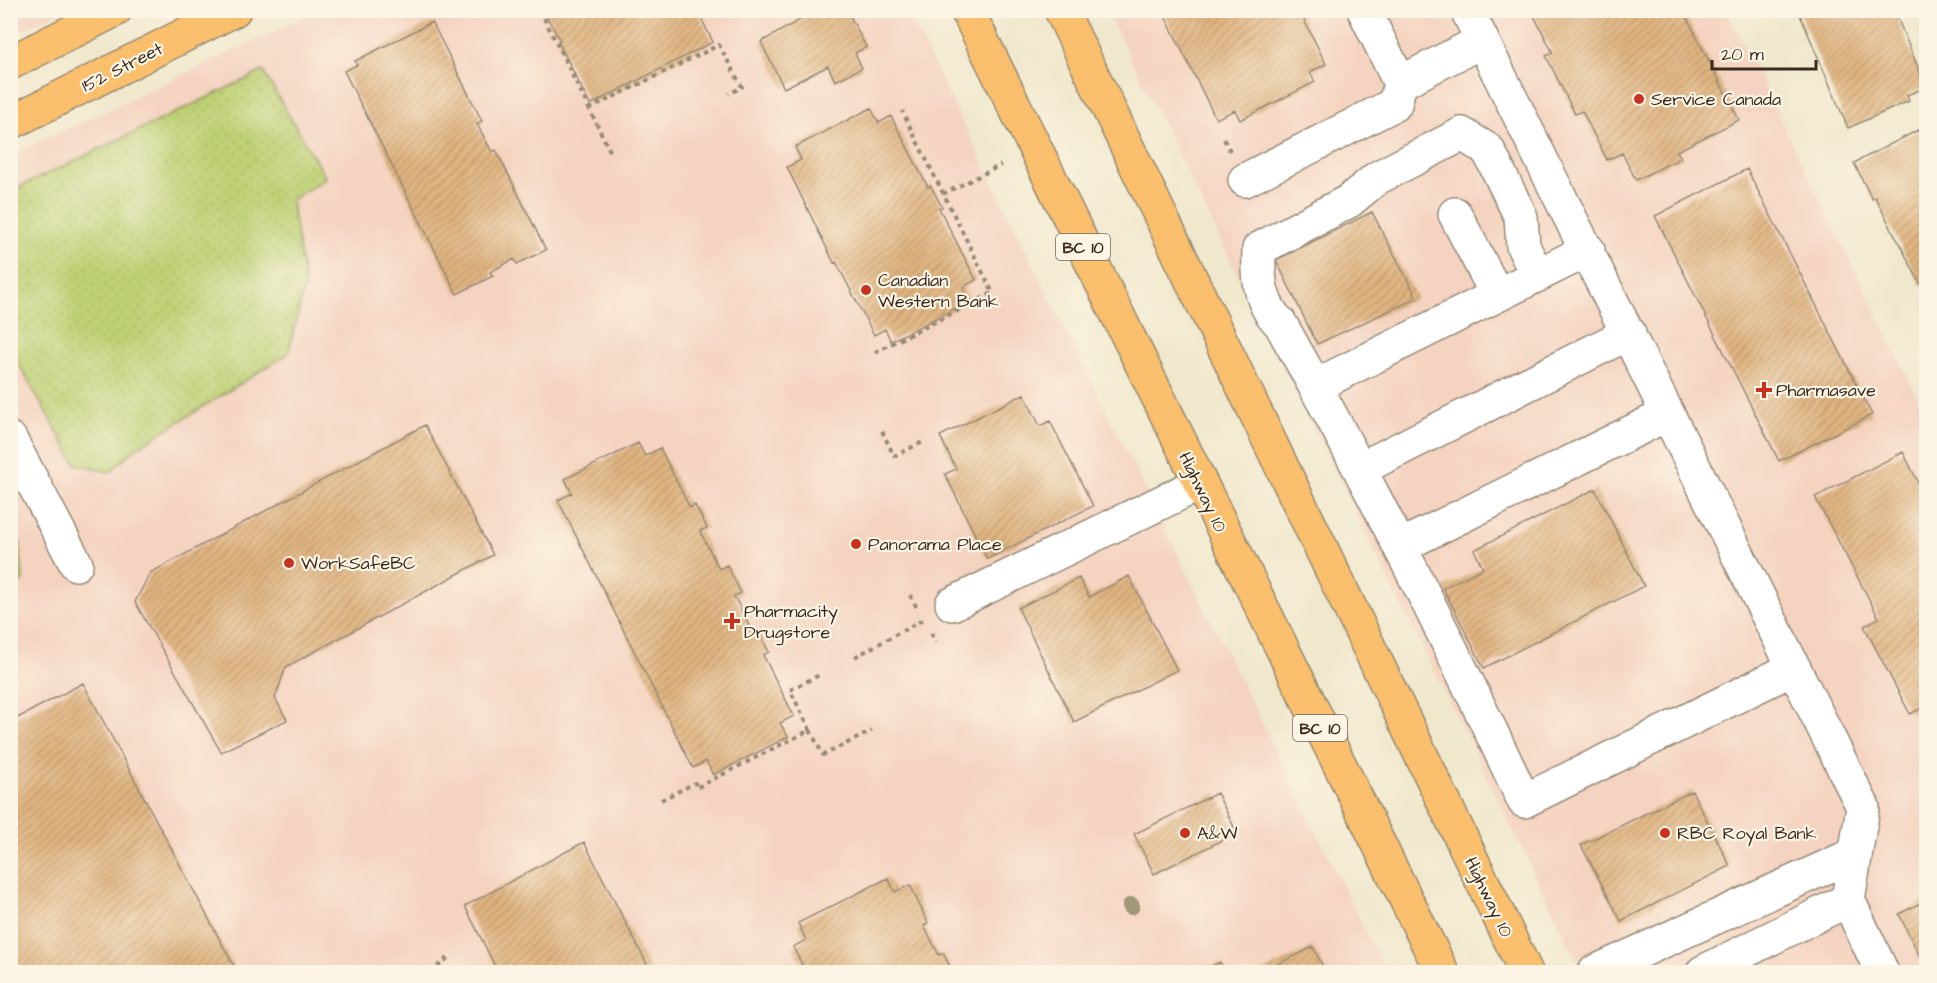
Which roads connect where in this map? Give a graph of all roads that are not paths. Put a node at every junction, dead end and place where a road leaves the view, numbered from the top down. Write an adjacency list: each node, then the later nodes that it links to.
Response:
1 (115, 10): 8 (main road)
2 (234, 10): 10 (main road, 152 Street)
3 (967, 10): 21 (main road, Highway 10 / BC 10)
4 (1061, 10): 30 (main road, Highway 10)
5 (1364, 10): 9 (lane)
6 (1467, 10): 7 (lane)
7 (1482, 41): 9 (lane); 13 (lane)
8 (10, 63)
9 (1401, 83): 11 (lane)
10 (10, 123)
11 (1245, 180)
12 (1455, 214): 15 (lane)
13 (1588, 250): 14 (lane); 16 (lane)
14 (1537, 275): 15 (lane); 17 (lane)
15 (1497, 295): 17 (lane)
16 (1629, 333): 18 (lane); 20 (lane)
17 (1315, 386): 20 (lane)
18 (1668, 414): 22 (lane); 25 (lane)
19 (10, 439): 23 (lane)
20 (1360, 469): 22 (lane)
21 (1199, 484): 24 (lane); 29 (main road, Highway 10 / BC 10)
22 (1401, 546): 25 (lane)
23 (76, 564)
24 (952, 604)
25 (1794, 668): 26 (lane)
26 (1855, 854): 27 (lane); 31 (lane)
27 (1848, 900): 28 (lane); 32 (lane)
28 (1872, 969)
29 (1442, 972)
30 (1526, 972)
31 (1595, 972)
32 (1703, 972)

